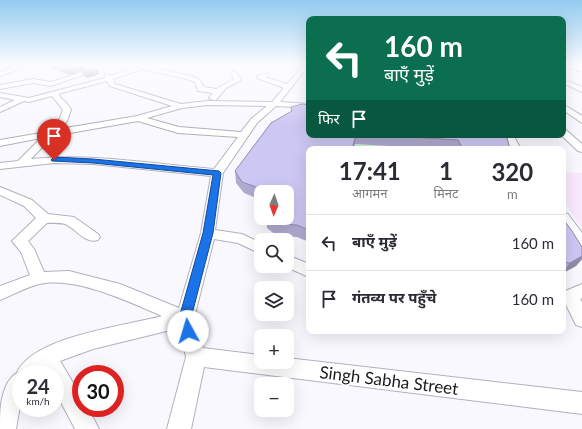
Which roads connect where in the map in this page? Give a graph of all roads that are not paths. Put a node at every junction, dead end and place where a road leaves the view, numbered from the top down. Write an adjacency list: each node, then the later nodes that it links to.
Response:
1 (11, 85): 8 (street)
2 (74, 85): 11 (street)
3 (112, 85): 16 (street)
4 (200, 85): 10 (street)
5 (226, 85): 10 (street)
6 (289, 85): 15 (street)
7 (572, 85): 9 (street)
8 (0, 87)
9 (582, 90)
10 (218, 91): 14 (street)
11 (54, 93): 13 (street); 22 (street)
12 (0, 96): 13 (street)
13 (23, 99): 19 (street)
14 (212, 103): 15 (street); 16 (street)
15 (274, 104): 17 (street); 23 (street)
16 (181, 106): 20 (street)
17 (306, 106)
18 (566, 108): 21 (street)
19 (0, 110)
20 (138, 118): 22 (street); 23 (street)
21 (582, 120)
22 (50, 133): 25 (street); 27 (street)
23 (243, 135): 29 (street)
24 (566, 135): 26 (street)
25 (0, 143)
26 (582, 149)
27 (22, 162): 28 (street); 29 (street)
28 (0, 166)
29 (217, 173): 33 (street)
30 (0, 191): 31 (street)
31 (44, 218): 34 (street); 39 (street)
32 (566, 221): 35 (street)
33 (208, 233): 36 (street); 42 (street)
34 (93, 237)
35 (582, 243)
36 (254, 245)
37 (294, 264): 38 (street)
38 (306, 270)
39 (39, 278): 40 (street); 42 (street)
40 (0, 293)
41 (572, 295): 43 (street)
42 (185, 318): 44 (street); 45 (street)
43 (582, 319)
44 (196, 357): 48 (street, Singh Sabha Street); 51 (street)
45 (48, 358): 46 (street); 50 (street)
46 (35, 365)
47 (12, 394): 49 (street)
48 (582, 403)
49 (4, 429)
50 (87, 429)
51 (179, 429)

